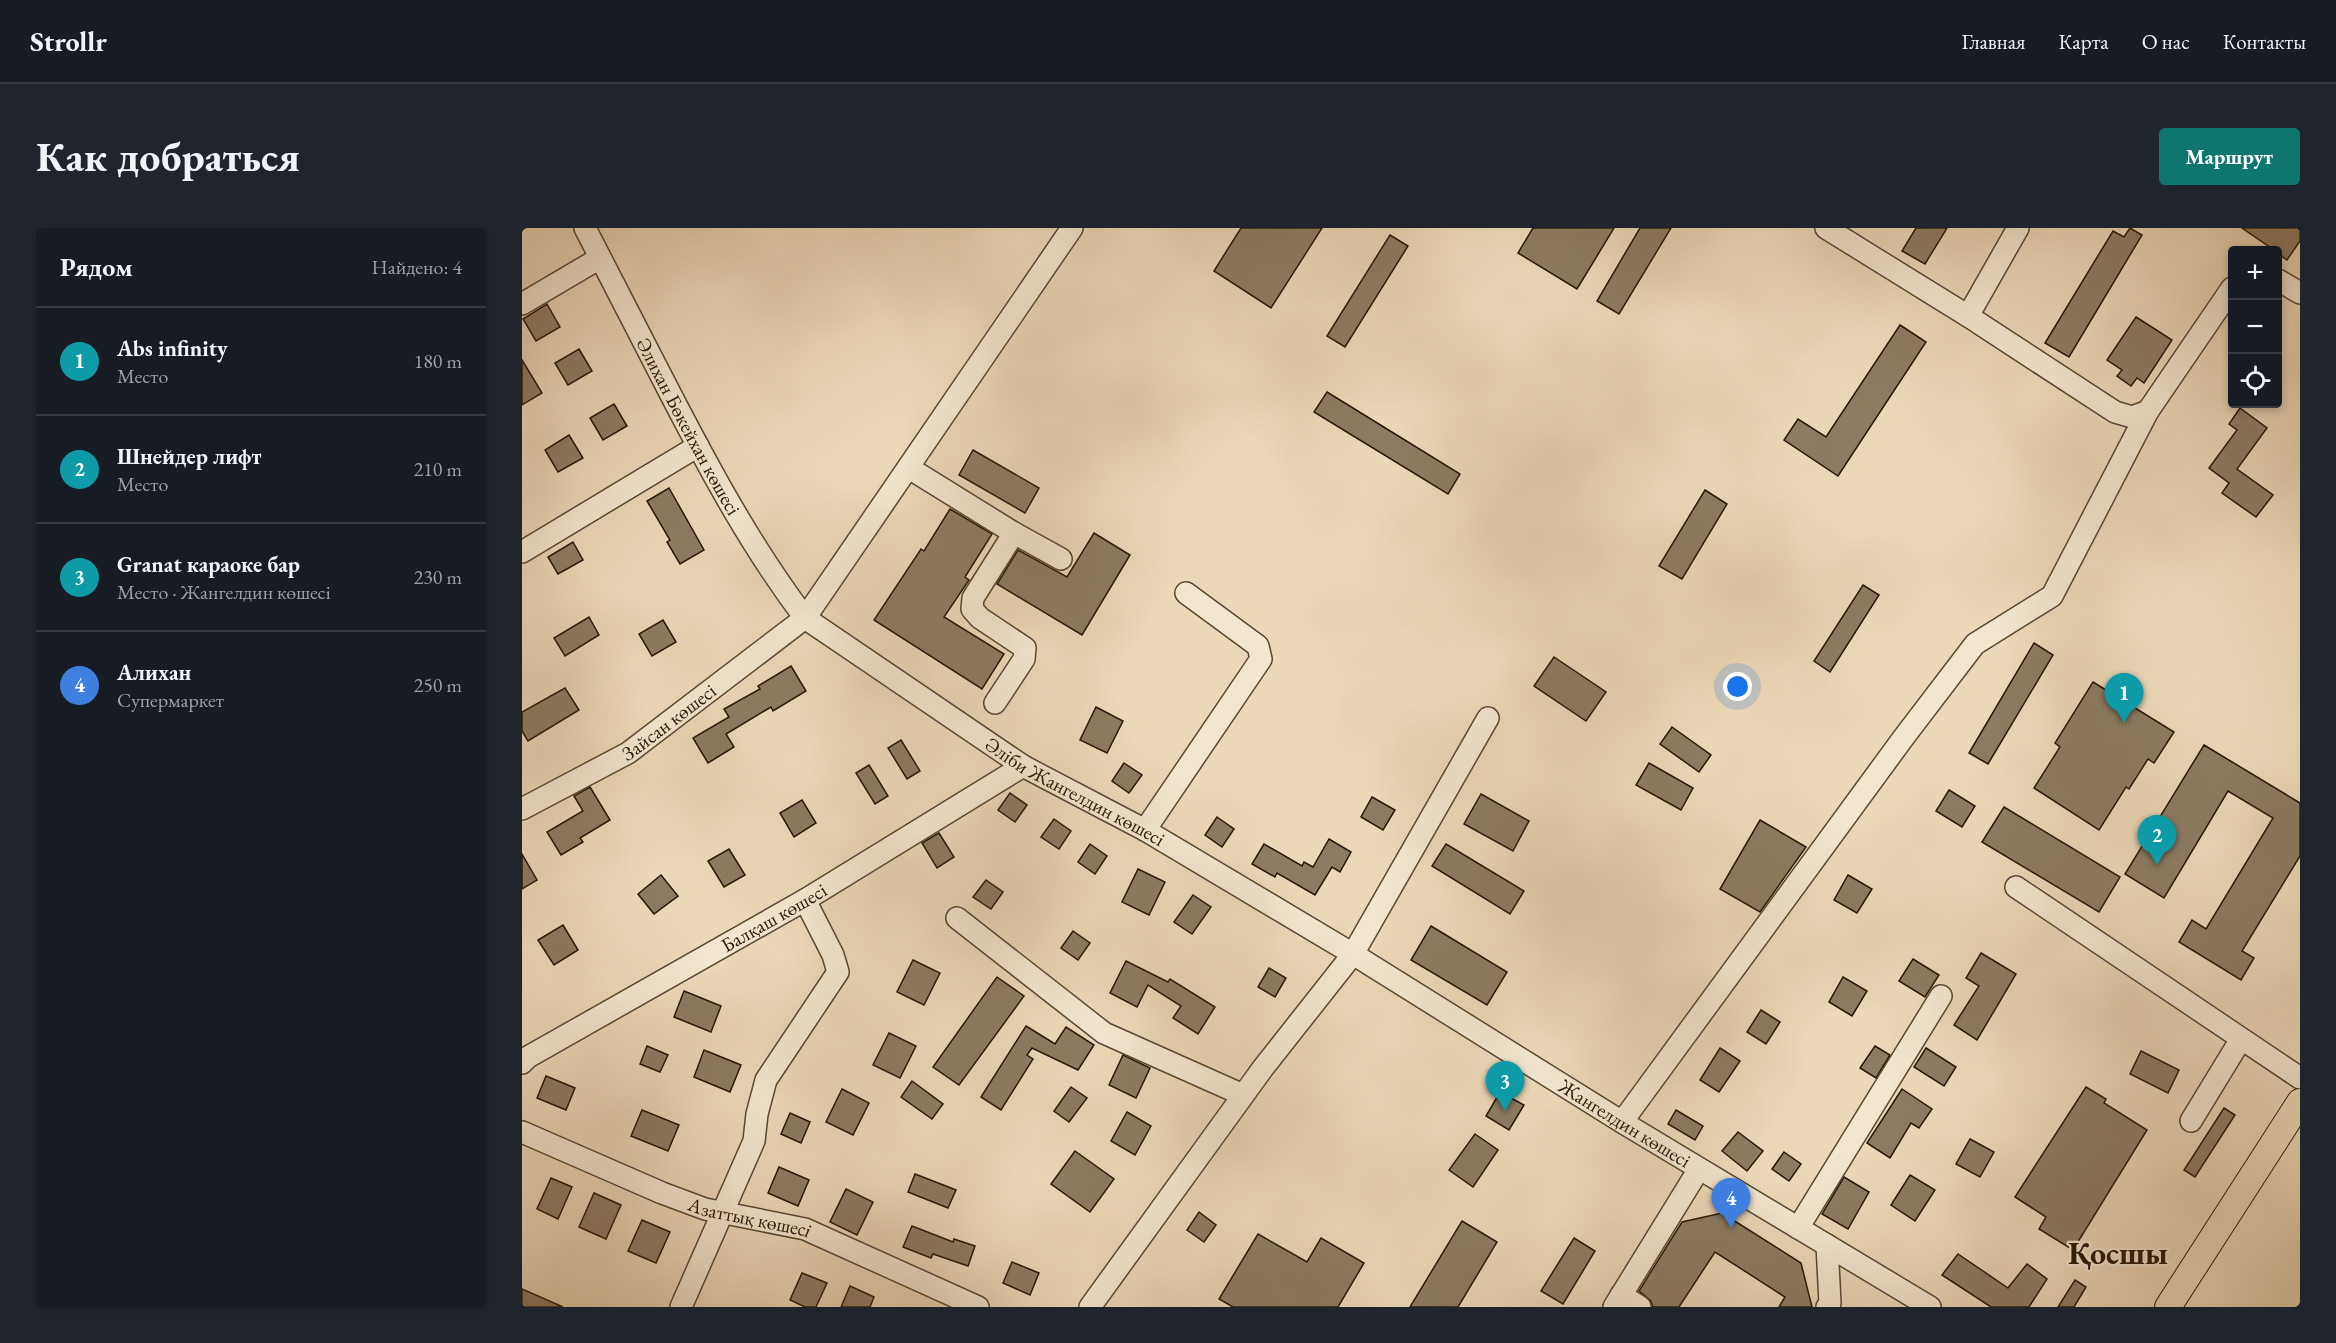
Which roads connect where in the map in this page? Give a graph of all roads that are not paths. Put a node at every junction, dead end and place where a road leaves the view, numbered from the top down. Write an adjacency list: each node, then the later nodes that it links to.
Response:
1 (585, 228): 5 (street, Әлихан Бөкейхан көшесі)
2 (1072, 228): 13 (street, Зайсан көшесі)
3 (1826, 228): 10 (street)
4 (2018, 228): 10 (street)
5 (600, 258): 9 (street); 12 (street, Әлихан Бөкейхан көшесі)
6 (2282, 282): 7 (street)
7 (2300, 293)
8 (2228, 294): 11 (street)
9 (522, 304)
10 (1968, 316): 11 (street)
11 (2148, 411): 35 (street)
12 (698, 446): 15 (street); 18 (street, Әлихан Бөкейхан көшесі)
13 (909, 468): 14 (street); 18 (street, Зайсан көшесі)
14 (1014, 533): 16 (street); 19 (street)
15 (522, 552)
16 (1061, 559)
17 (1186, 593): 23 (street)
18 (805, 618): 21 (street, Әліби Жангелдин көшесі); 22 (street, Зайсан көшесі)
19 (995, 703)
20 (1488, 718): 27 (street)
21 (1023, 766): 23 (street, Әліби Жангелдин көшесі); 25 (street, Балқаш көшесі)
22 (522, 809)
23 (1145, 831): 27 (street, Әліби Жангелдин көшесі)
24 (2016, 887): 29 (street)
25 (805, 900): 30 (street, Балқаш көшесі); 38 (street)
26 (957, 918): 32 (street)
27 (1353, 954): 32 (street); 35 (street, Жангелдин көшесі)
28 (1941, 996): 39 (street)
29 (2241, 1039): 31 (street); 34 (street)
30 (522, 1063)
31 (2300, 1078)
32 (1243, 1095): 44 (street)
33 (2300, 1102): 48 (main road)
34 (2191, 1121)
35 (1622, 1122): 37 (street, Жангелдин көшесі)
36 (522, 1132): 38 (street, Азаттық көшесі)
37 (1699, 1169): 39 (street, Жангелдин көшесі); 41 (street)
38 (721, 1214): 42 (street); 43 (street, Азаттық көшесі)
39 (1798, 1228): 40 (street, Жангелдин көшесі)
40 (1827, 1245): 46 (street); 47 (street, Жангелдин көшесі)
41 (1617, 1301): 45 (street)
42 (681, 1307)
43 (978, 1307)
44 (1090, 1307)
45 (1640, 1307)
46 (1827, 1307)
47 (1930, 1307)
48 (2168, 1307)

